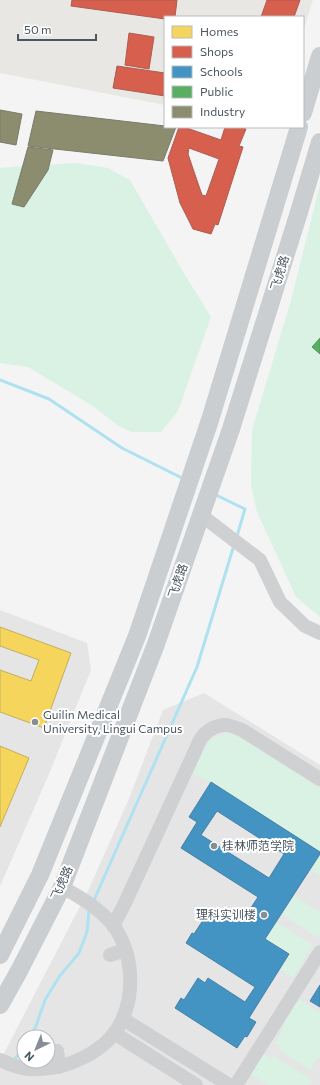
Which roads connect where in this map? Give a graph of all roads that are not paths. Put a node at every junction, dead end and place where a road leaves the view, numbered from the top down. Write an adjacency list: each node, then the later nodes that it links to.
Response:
1 (320, 56): 2 (main road)
2 (304, 110)
3 (299, 128): 12 (main road, 飞虎路)
4 (320, 142): 5 (main road, 飞虎路)
5 (201, 516): 6 (street); 8 (main road, 飞虎路)
6 (320, 633)
7 (320, 779): 9 (street)
8 (62, 887): 9 (street); 14 (main road, 飞虎路)
9 (113, 926): 10 (street)
10 (125, 950): 13 (street); 15 (street)
11 (320, 952): 22 (street)
12 (0, 955)
13 (110, 955)
14 (0, 1005)
15 (123, 1019): 16 (street); 21 (street)
16 (114, 1033): 19 (street); 20 (street)
17 (57, 1051): 19 (street)
18 (0, 1060): 19 (street)
19 (59, 1067)
20 (196, 1085)
21 (229, 1085)
22 (236, 1085)

